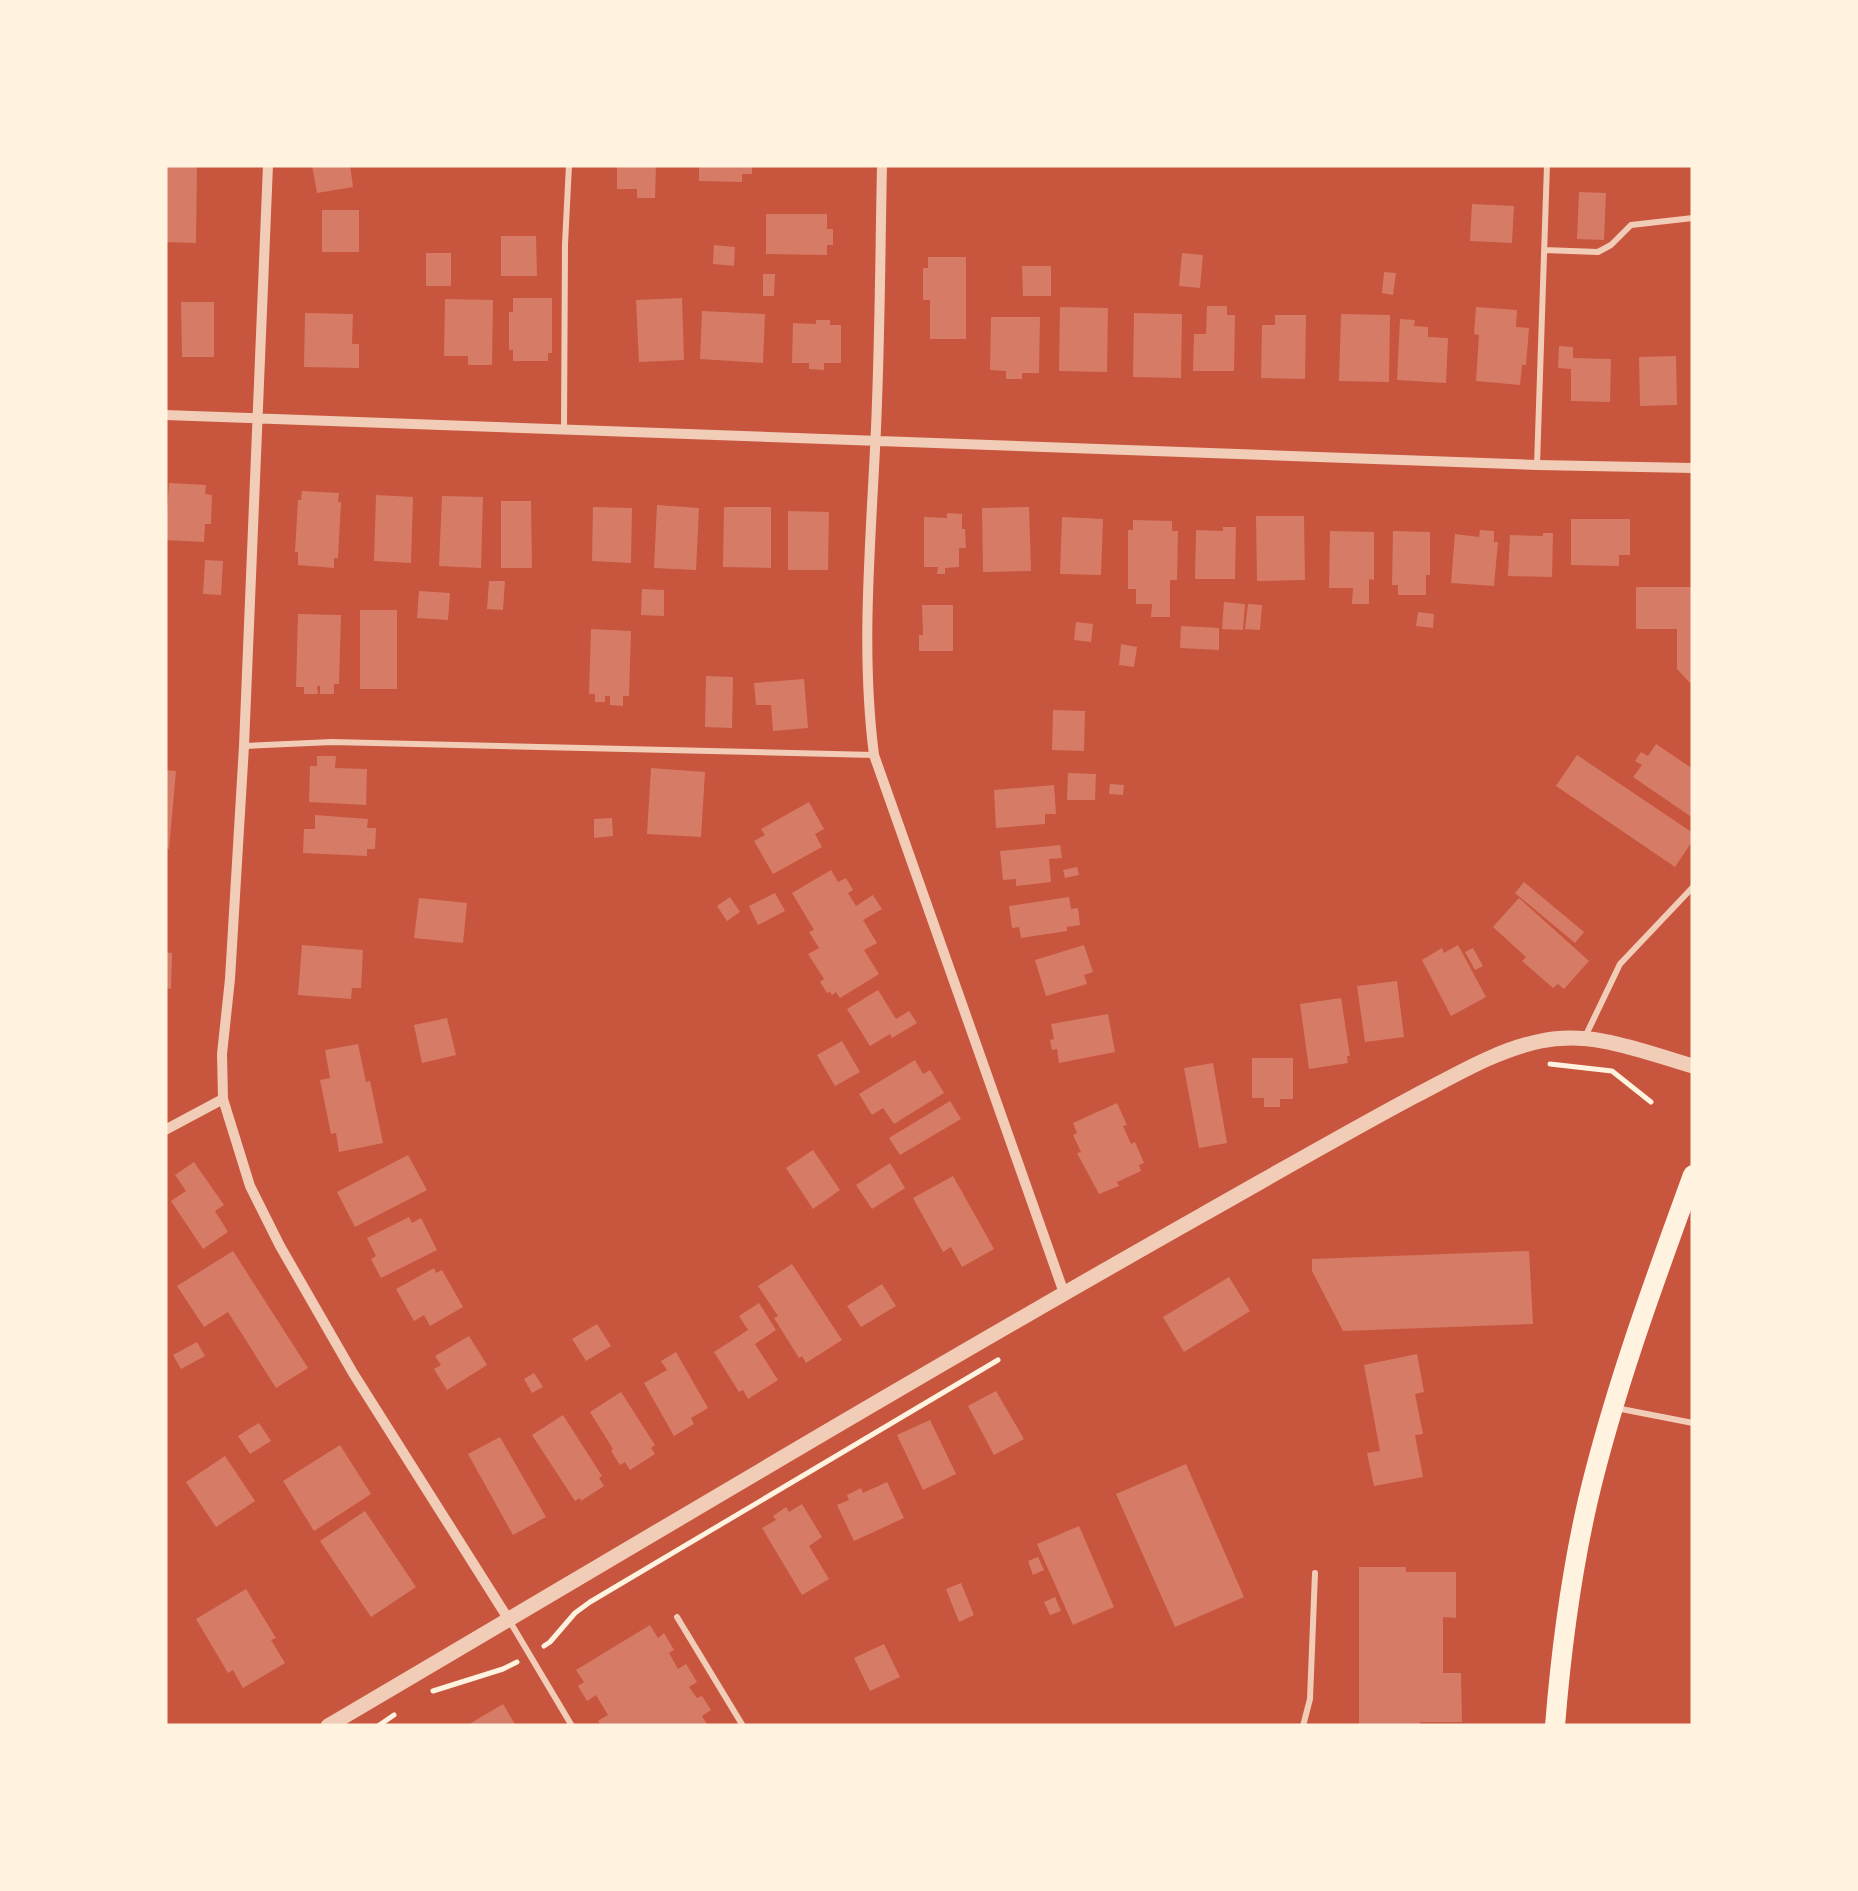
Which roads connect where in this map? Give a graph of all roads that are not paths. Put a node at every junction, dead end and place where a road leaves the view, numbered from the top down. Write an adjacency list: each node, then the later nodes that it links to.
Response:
1 (268, 165): 8 (street)
2 (569, 165): 9 (lane)
3 (882, 165): 10 (street)
4 (1547, 165): 6 (lane)
5 (1693, 218): 6 (lane)
6 (1544, 250): 11 (lane)
7 (165, 415): 8 (street)
8 (256, 418): 9 (street); 13 (street)
9 (564, 430): 10 (street)
10 (876, 442): 11 (street); 14 (street)
11 (1537, 466): 12 (street)
12 (1693, 468)
13 (244, 746): 14 (lane); 18 (street)
14 (874, 755): 21 (street)
15 (1693, 887): 16 (lane)
16 (1584, 1038): 17 (street); 21 (street)
17 (1693, 1066)
18 (223, 1098): 19 (street); 26 (street)
19 (165, 1130)
20 (1693, 1175): 22 (main road)
21 (1064, 1293): 26 (street)
22 (1613, 1408): 23 (lane); 31 (main road)
23 (1693, 1423)
24 (1315, 1573): 30 (lane)
25 (677, 1618): 29 (lane)
26 (509, 1620): 27 (street); 28 (lane)
27 (328, 1726)
28 (572, 1726)
29 (743, 1726)
30 (1303, 1726)
31 (1556, 1726)

